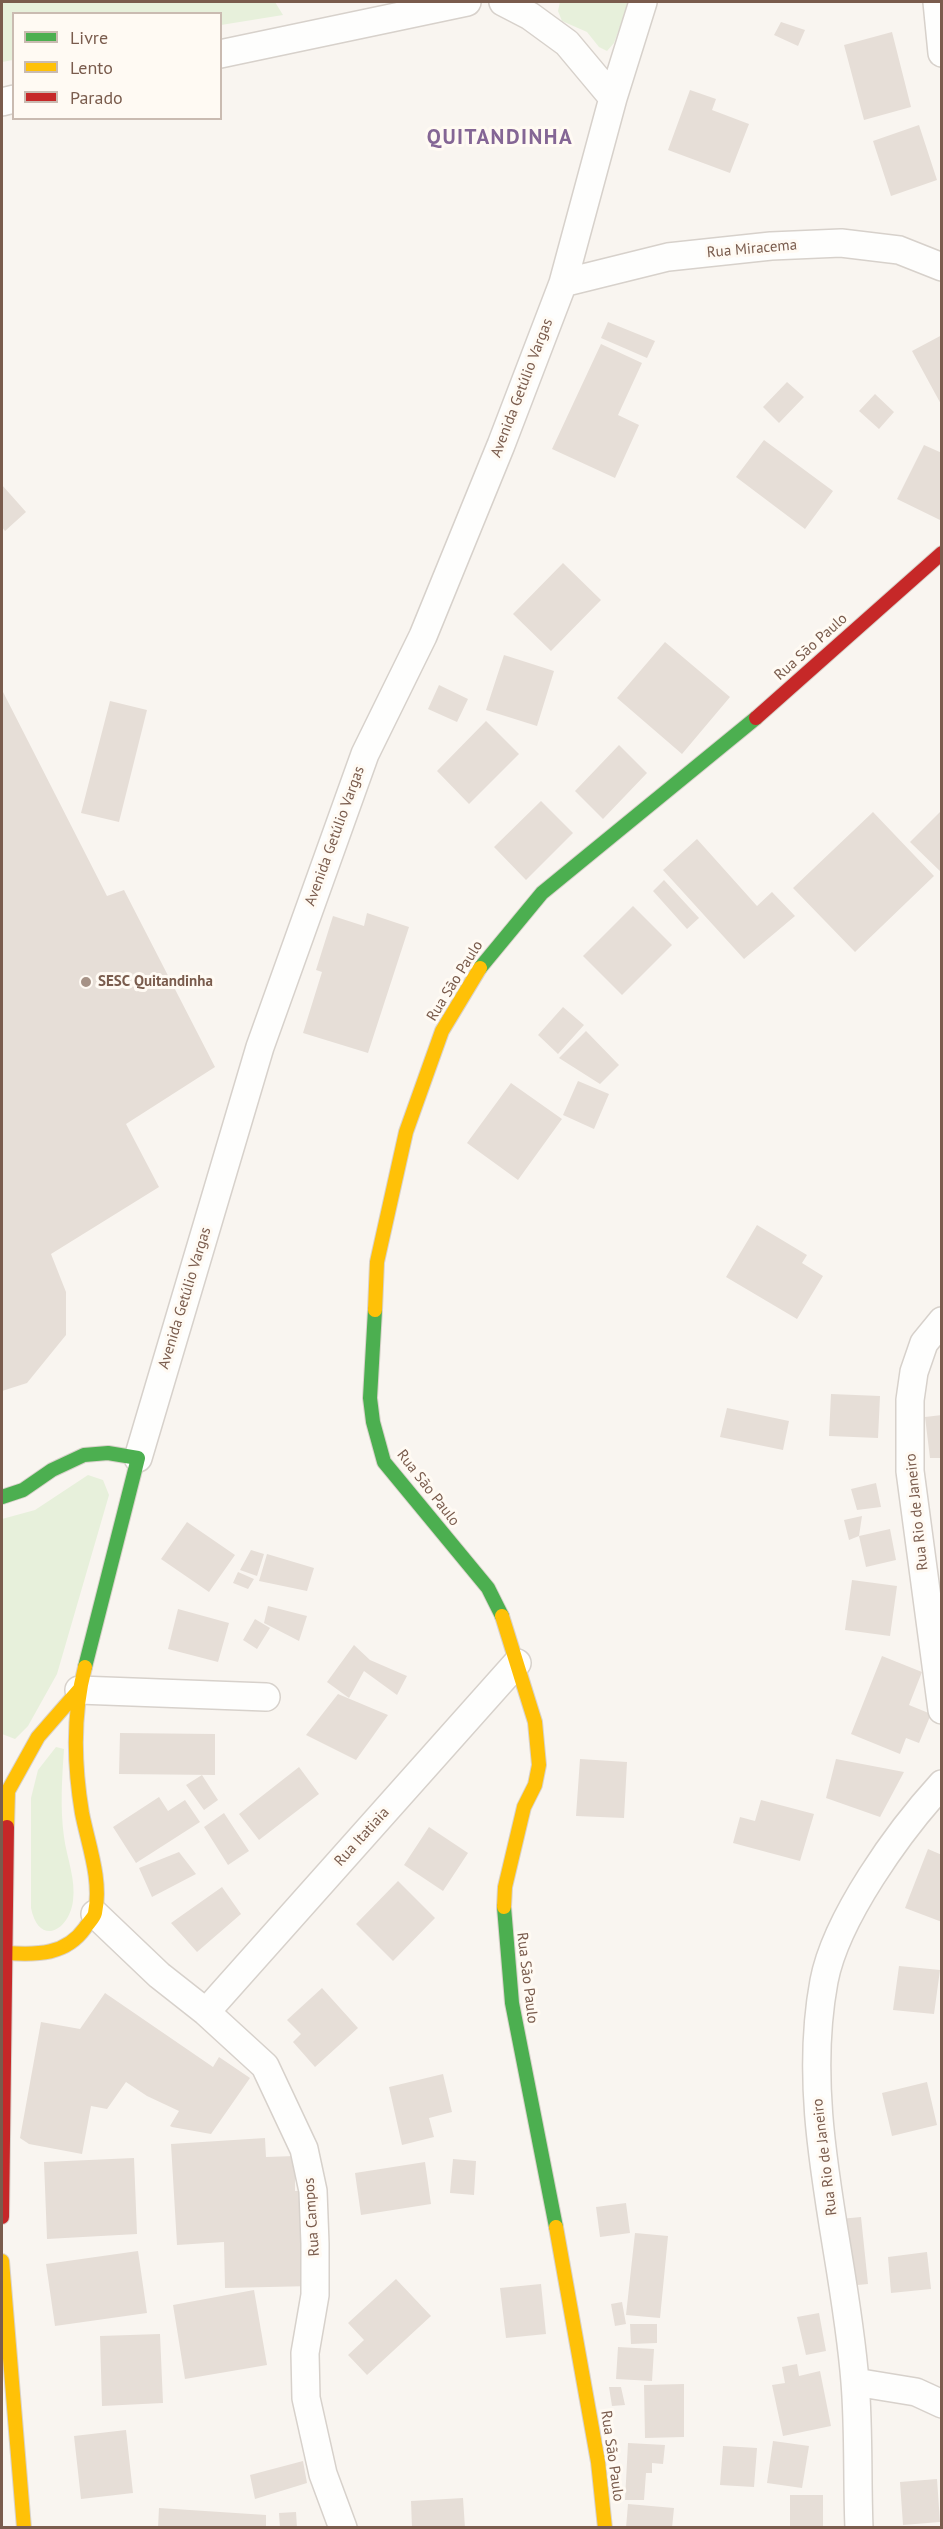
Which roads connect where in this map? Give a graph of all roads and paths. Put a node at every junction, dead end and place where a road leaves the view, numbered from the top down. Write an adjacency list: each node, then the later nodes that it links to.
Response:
1 (467, 2): 6 (street)
2 (503, 2): 7 (street)
3 (643, 2): 7 (street, Avenida Getúlio Vargas)
4 (937, 2): 5 (street)
5 (942, 53)
6 (222, 54)
7 (613, 98): 9 (street, Avenida Getúlio Vargas)
8 (942, 267): 9 (street, Rua Miracema)
9 (563, 283): 12 (street, Avenida Getúlio Vargas)
10 (942, 553): 14 (street, Rua São Paulo)
11 (942, 1321): 17 (street, Rua Rio de Janeiro)
12 (138, 1458): 13 (street); 15 (street, Avenida Getúlio Vargas)
13 (2, 1497)
14 (517, 1663): 22 (street, Rua Itatiaia); 29 (street, Rua São Paulo)
15 (79, 1690): 16 (street); 19 (street, Avenida Getúlio Vargas); 20 (street, Avenida Getúlio Vargas)
16 (266, 1697)
17 (942, 1710)
18 (942, 1784): 25 (street, Rua Rio de Janeiro)
19 (5, 1785): 21 (street, Avenida Getúlio Vargas)
20 (95, 1914): 21 (street); 22 (street, Rua Campos)
21 (7, 1953): 23 (street, Avenida Getúlio Vargas)
22 (206, 2012): 28 (street, Rua Campos)
23 (2, 2217)
24 (2, 2261): 27 (street)
25 (855, 2382): 26 (street); 30 (street, Rua Rio de Janeiro)
26 (942, 2404)
27 (24, 2528)
28 (343, 2528)
29 (605, 2528)
30 (859, 2528)

